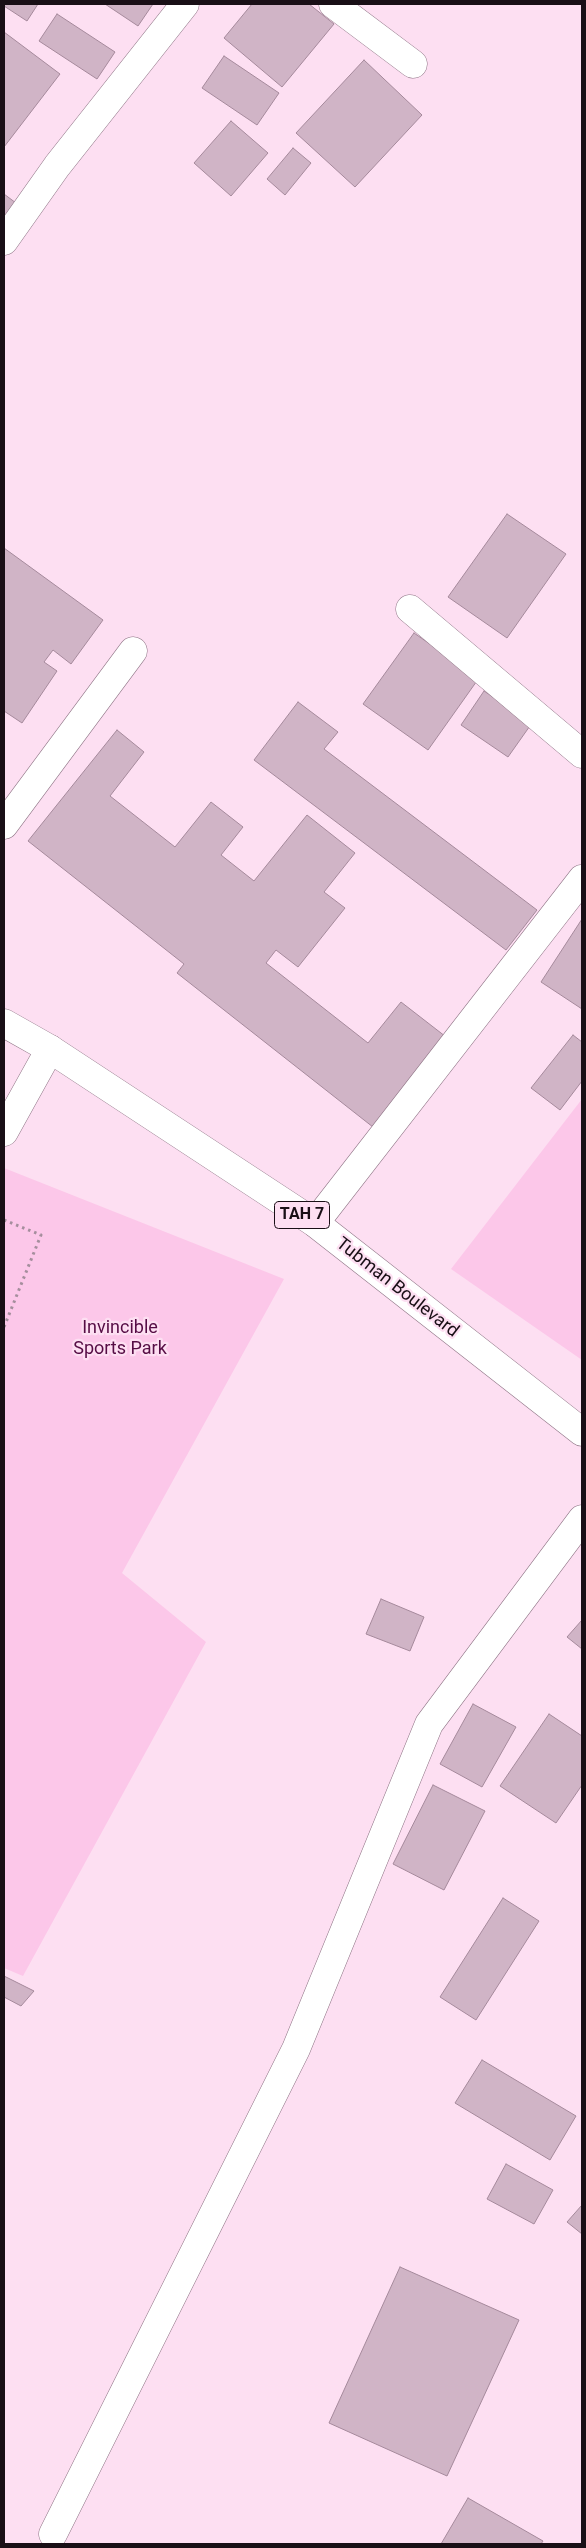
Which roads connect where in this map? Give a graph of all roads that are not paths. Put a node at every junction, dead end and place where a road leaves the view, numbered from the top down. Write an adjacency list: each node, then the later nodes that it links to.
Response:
1 (185, 4): 4 (main road)
2 (333, 4): 3 (main road)
3 (413, 64)
4 (4, 241)
5 (410, 609): 7 (main road)
6 (133, 650): 8 (main road)
7 (582, 754)
8 (4, 825)
9 (582, 879): 13 (main road)
10 (4, 1023): 11 (main road, Tubman Boulevard / TAH 7)
11 (50, 1049): 12 (main road); 13 (main road, Tubman Boulevard / TAH 7)
12 (4, 1132)
13 (315, 1223): 14 (main road, Tubman Boulevard / TAH 7)
14 (582, 1432)
15 (582, 1519): 16 (main road)
16 (53, 2534)

